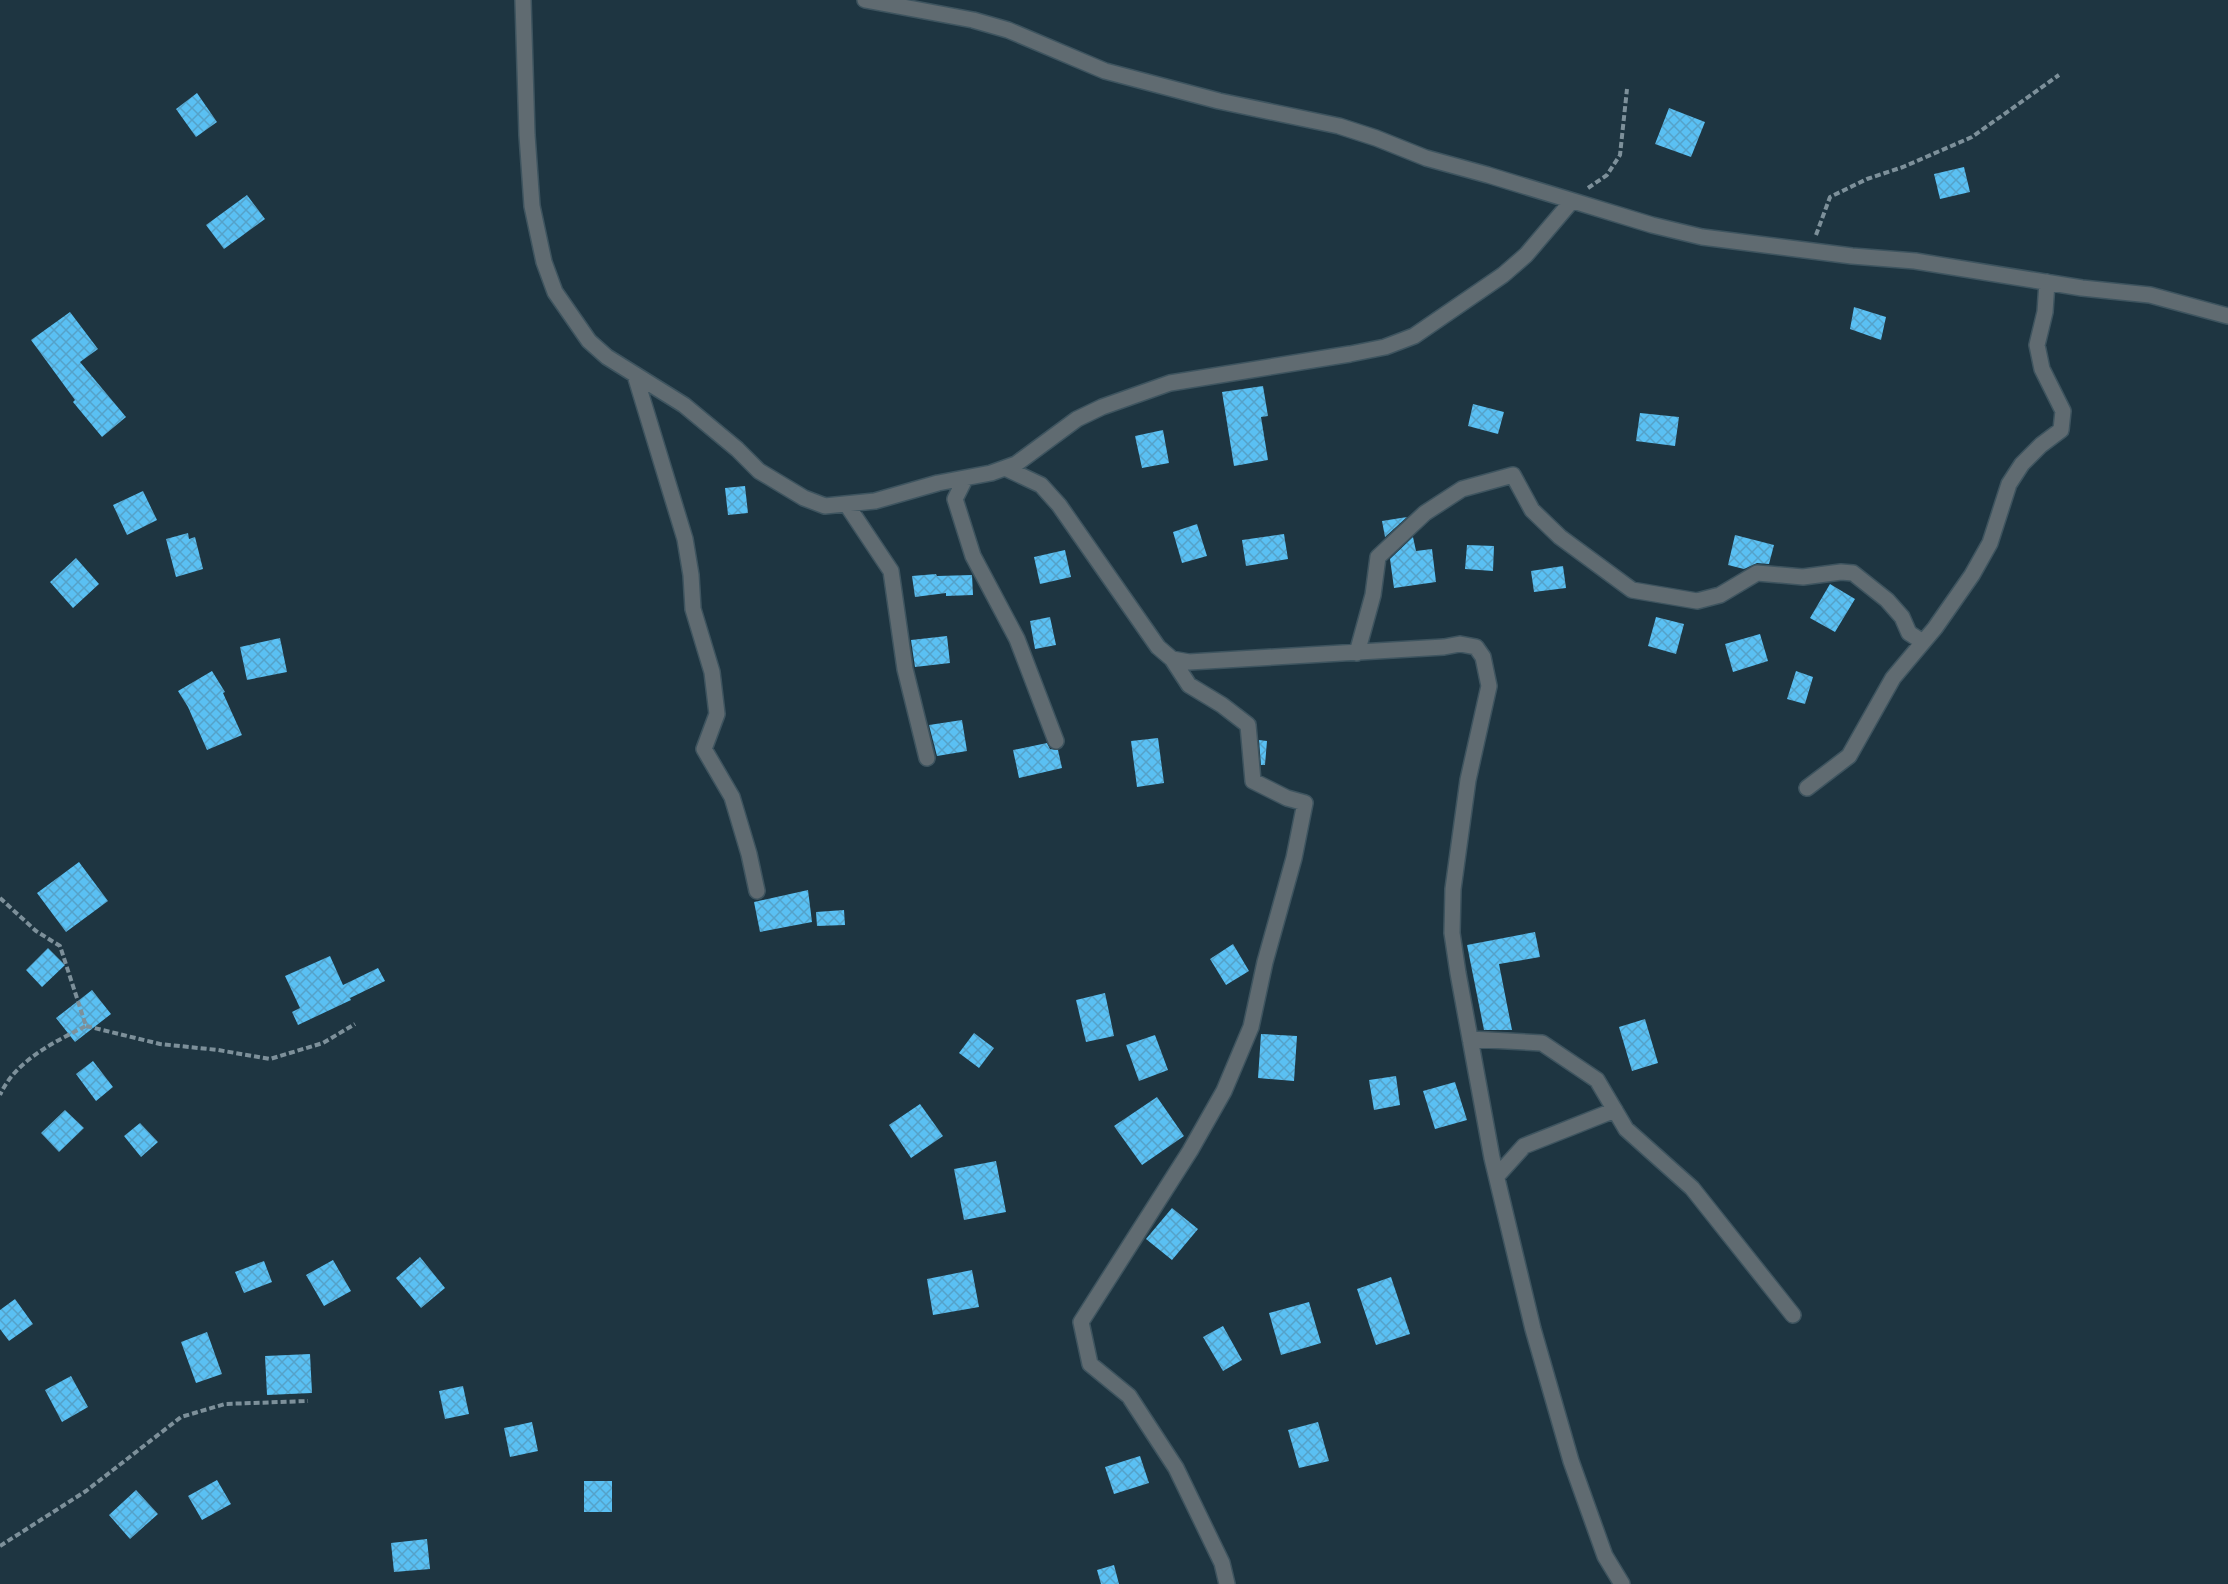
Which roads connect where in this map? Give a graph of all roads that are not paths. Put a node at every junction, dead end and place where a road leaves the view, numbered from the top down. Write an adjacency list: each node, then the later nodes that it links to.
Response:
1 (523, 0): 6 (street)
2 (865, 0): 3 (street)
3 (1571, 202): 4 (street); 7 (street)
4 (2046, 282): 5 (street); 10 (street)
5 (2228, 316)
6 (635, 375): 9 (street); 16 (street)
7 (1005, 468): 8 (street); 12 (street)
8 (965, 479): 9 (street); 13 (street)
9 (847, 505): 14 (street)
10 (1923, 642): 11 (street); 15 (street)
11 (1357, 653): 12 (street); 17 (street)
12 (1172, 659): 21 (street)
13 (1056, 741)
14 (927, 758)
15 (1807, 788)
16 (757, 891)
17 (1470, 1039): 18 (street); 19 (street)
18 (1615, 1110): 19 (street); 20 (street)
19 (1497, 1176): 22 (street)
20 (1793, 1316)
21 (1227, 1584)
22 (1622, 1584)

